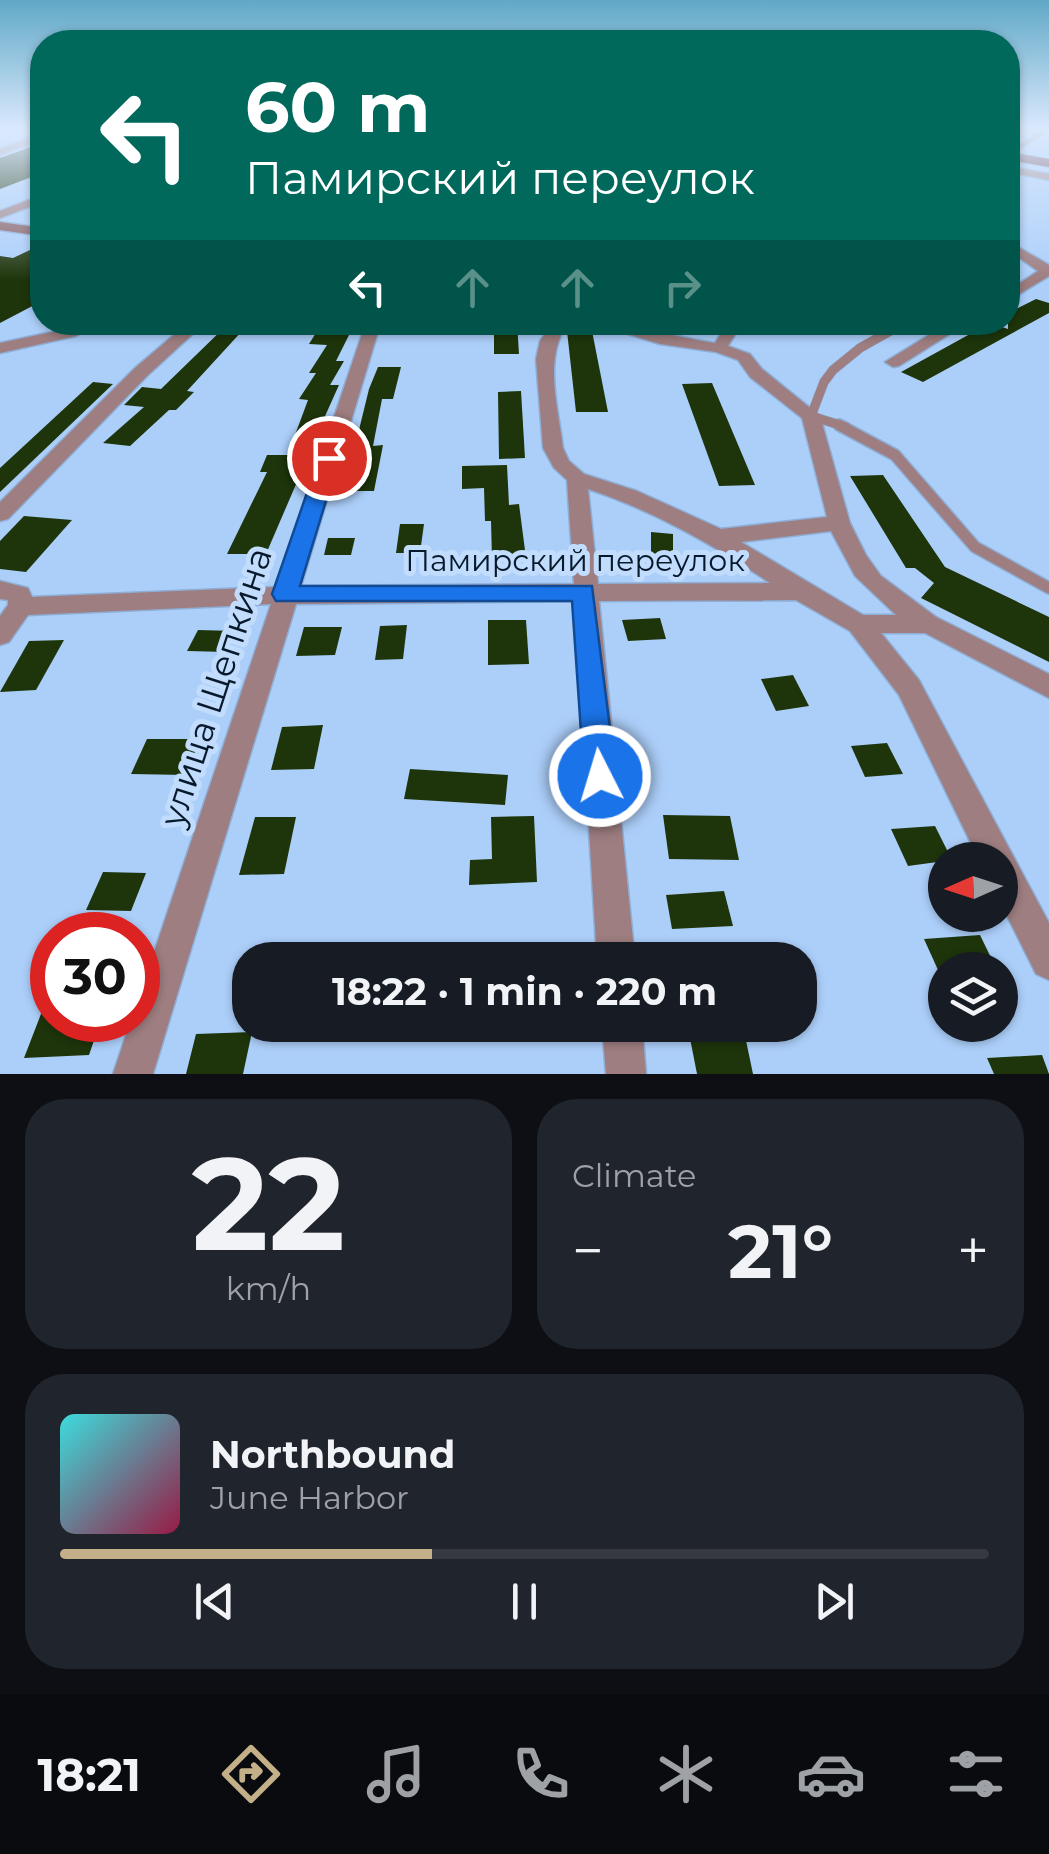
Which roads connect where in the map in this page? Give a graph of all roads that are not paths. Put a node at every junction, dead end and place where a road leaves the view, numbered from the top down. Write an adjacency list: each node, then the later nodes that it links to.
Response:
1 (30, 203): 2 (street)
2 (0, 215)
3 (0, 226): 4 (street)
4 (30, 230)
5 (1020, 252): 6 (street)
6 (1048, 270): 7 (street)
7 (1020, 289)
8 (62, 335): 16 (street)
9 (183, 335): 21 (street)
10 (370, 335): 27 (street, улица Щепкина)
11 (552, 335): 20 (street)
12 (644, 335): 17 (street)
13 (728, 335): 17 (street)
14 (877, 335): 19 (lane)
15 (940, 335): 18 (street)
16 (0, 348)
17 (719, 348): 19 (street)
18 (894, 362)
19 (811, 416): 22 (street); 24 (lane)
20 (577, 478): 23 (street); 25 (street)
21 (0, 514)
22 (839, 523): 23 (street); 30 (street)
23 (718, 537): 26 (street)
24 (1049, 588)
25 (584, 592): 26 (street, Памирский переулок); 27 (street, Памирский переулок); 35 (street)
26 (800, 592): 29 (street)
27 (285, 594): 28 (street, Памирский переулок); 38 (street, улица Щепкина)
28 (11, 598): 31 (street)
29 (859, 624): 30 (street); 33 (street)
30 (929, 624): 32 (street)
31 (0, 635)
32 (1049, 686)
33 (987, 842)
34 (1018, 901): 36 (street)
35 (614, 942)
36 (1049, 961)
37 (623, 1042): 39 (street)
38 (132, 1074)
39 (626, 1074)

